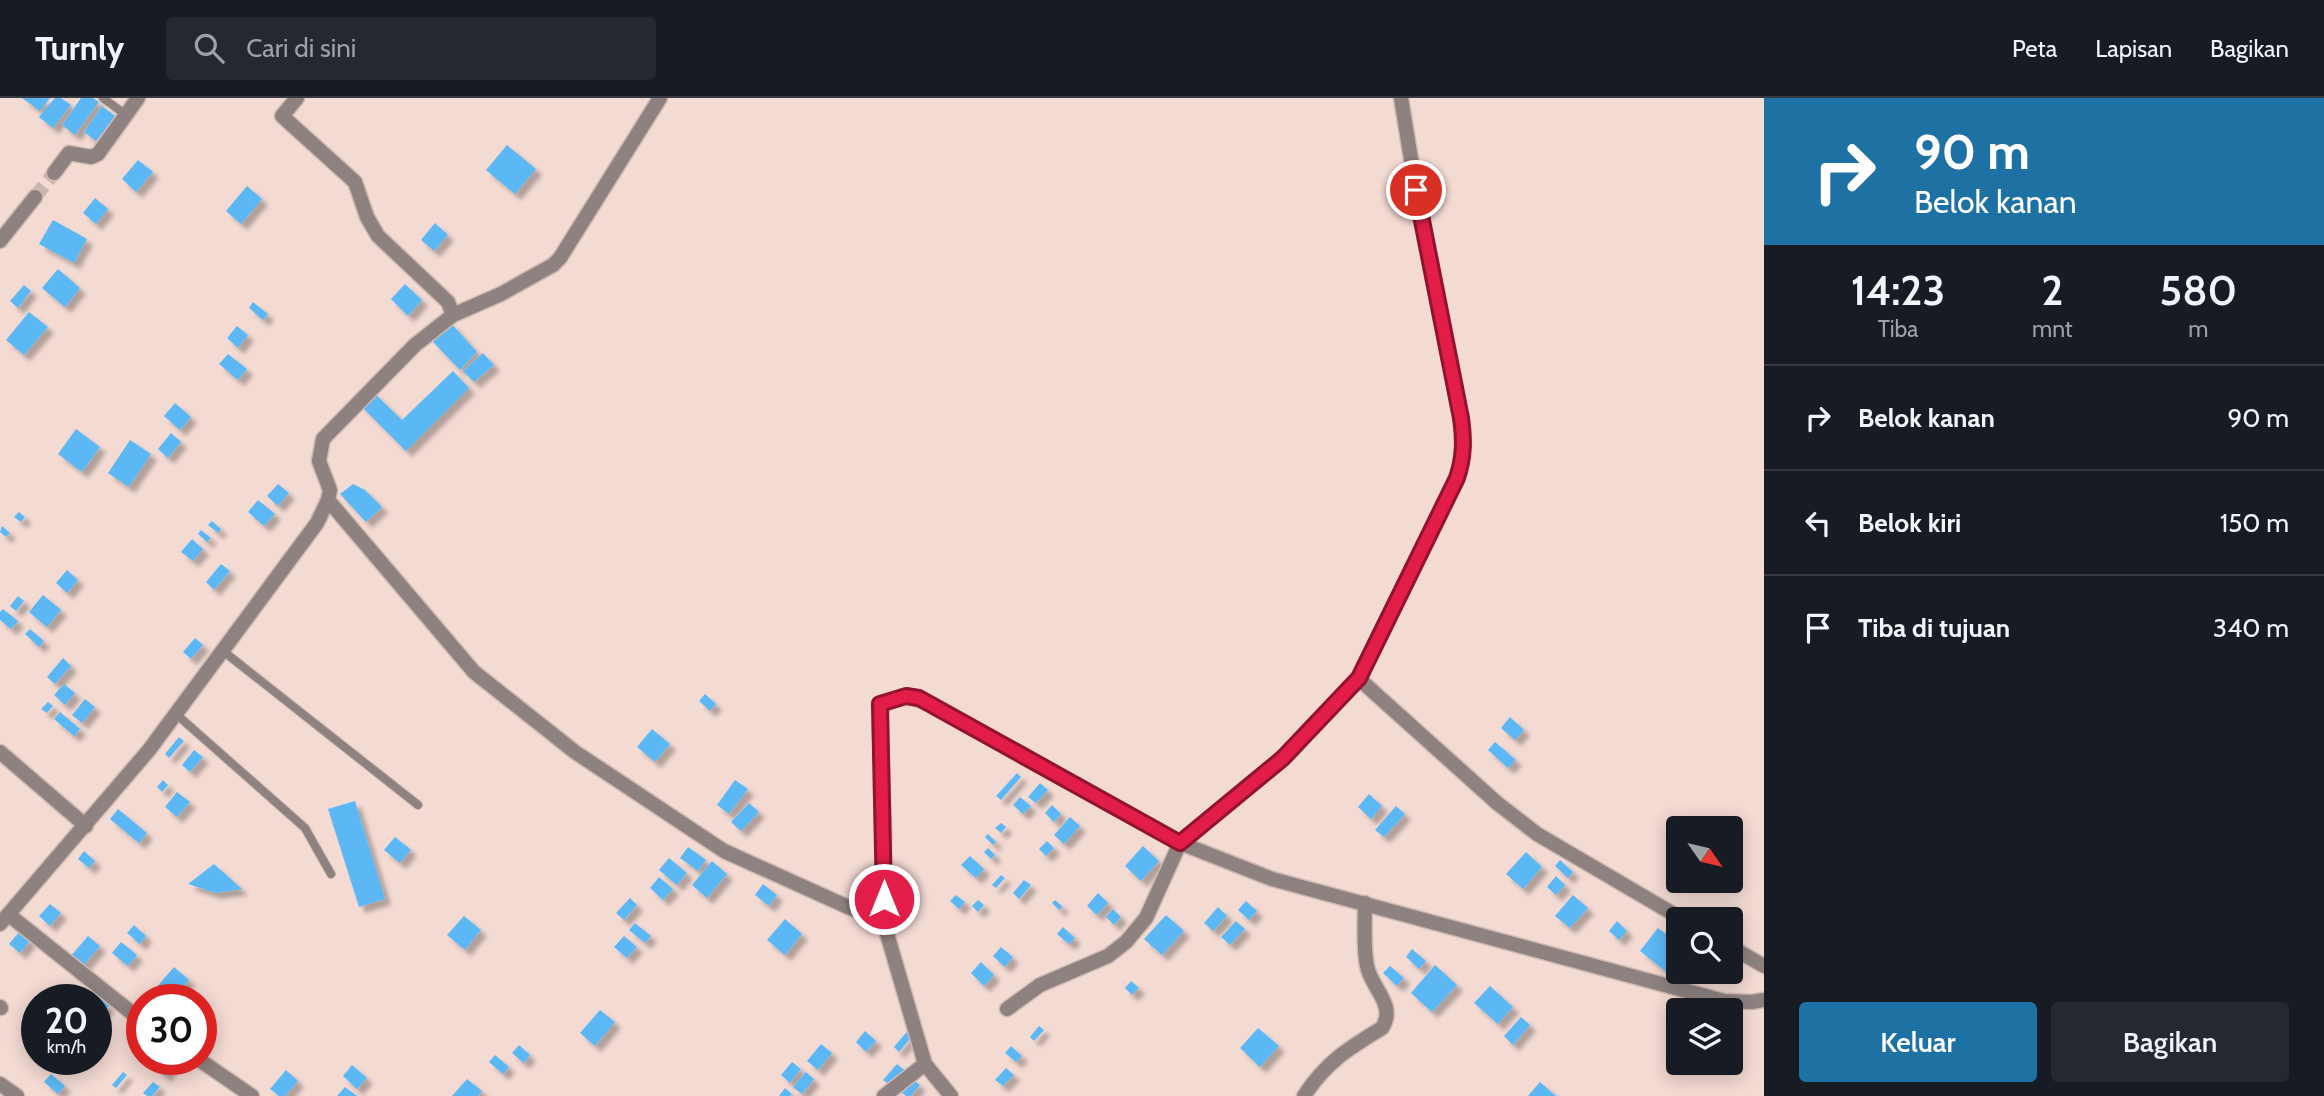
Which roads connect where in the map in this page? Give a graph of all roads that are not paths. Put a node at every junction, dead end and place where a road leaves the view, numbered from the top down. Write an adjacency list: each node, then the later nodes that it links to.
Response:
1 (103, 98): 6 (lane)
2 (138, 98): 6 (street)
3 (297, 98): 10 (street)
4 (660, 98): 10 (street)
5 (1401, 98): 13 (street)
6 (126, 115): 7 (street)
7 (54, 173)
8 (35, 197): 9 (street)
9 (0, 241)
10 (453, 315): 11 (street)
11 (328, 500): 12 (street); 23 (street)
12 (223, 652): 14 (street); 16 (lane)
13 (1359, 678): 18 (street); 21 (street)
14 (176, 714): 17 (street); 19 (lane)
15 (0, 752): 17 (street)
16 (418, 805)
17 (86, 826): 22 (street)
18 (1180, 843): 20 (street); 23 (street); 28 (street)
19 (331, 874)
20 (1365, 904): 26 (street); 36 (street)
21 (1666, 910)
22 (4, 920): 27 (street)
23 (883, 920): 29 (street)
24 (1743, 954): 25 (street)
25 (1764, 967)
26 (1764, 1000)
27 (126, 1009)
28 (1007, 1009)
29 (926, 1063): 34 (street); 35 (street)
30 (217, 1072): 33 (street)
31 (0, 1084): 32 (street)
32 (17, 1096)
33 (252, 1096)
34 (884, 1096)
35 (951, 1096)
36 (1304, 1096)

